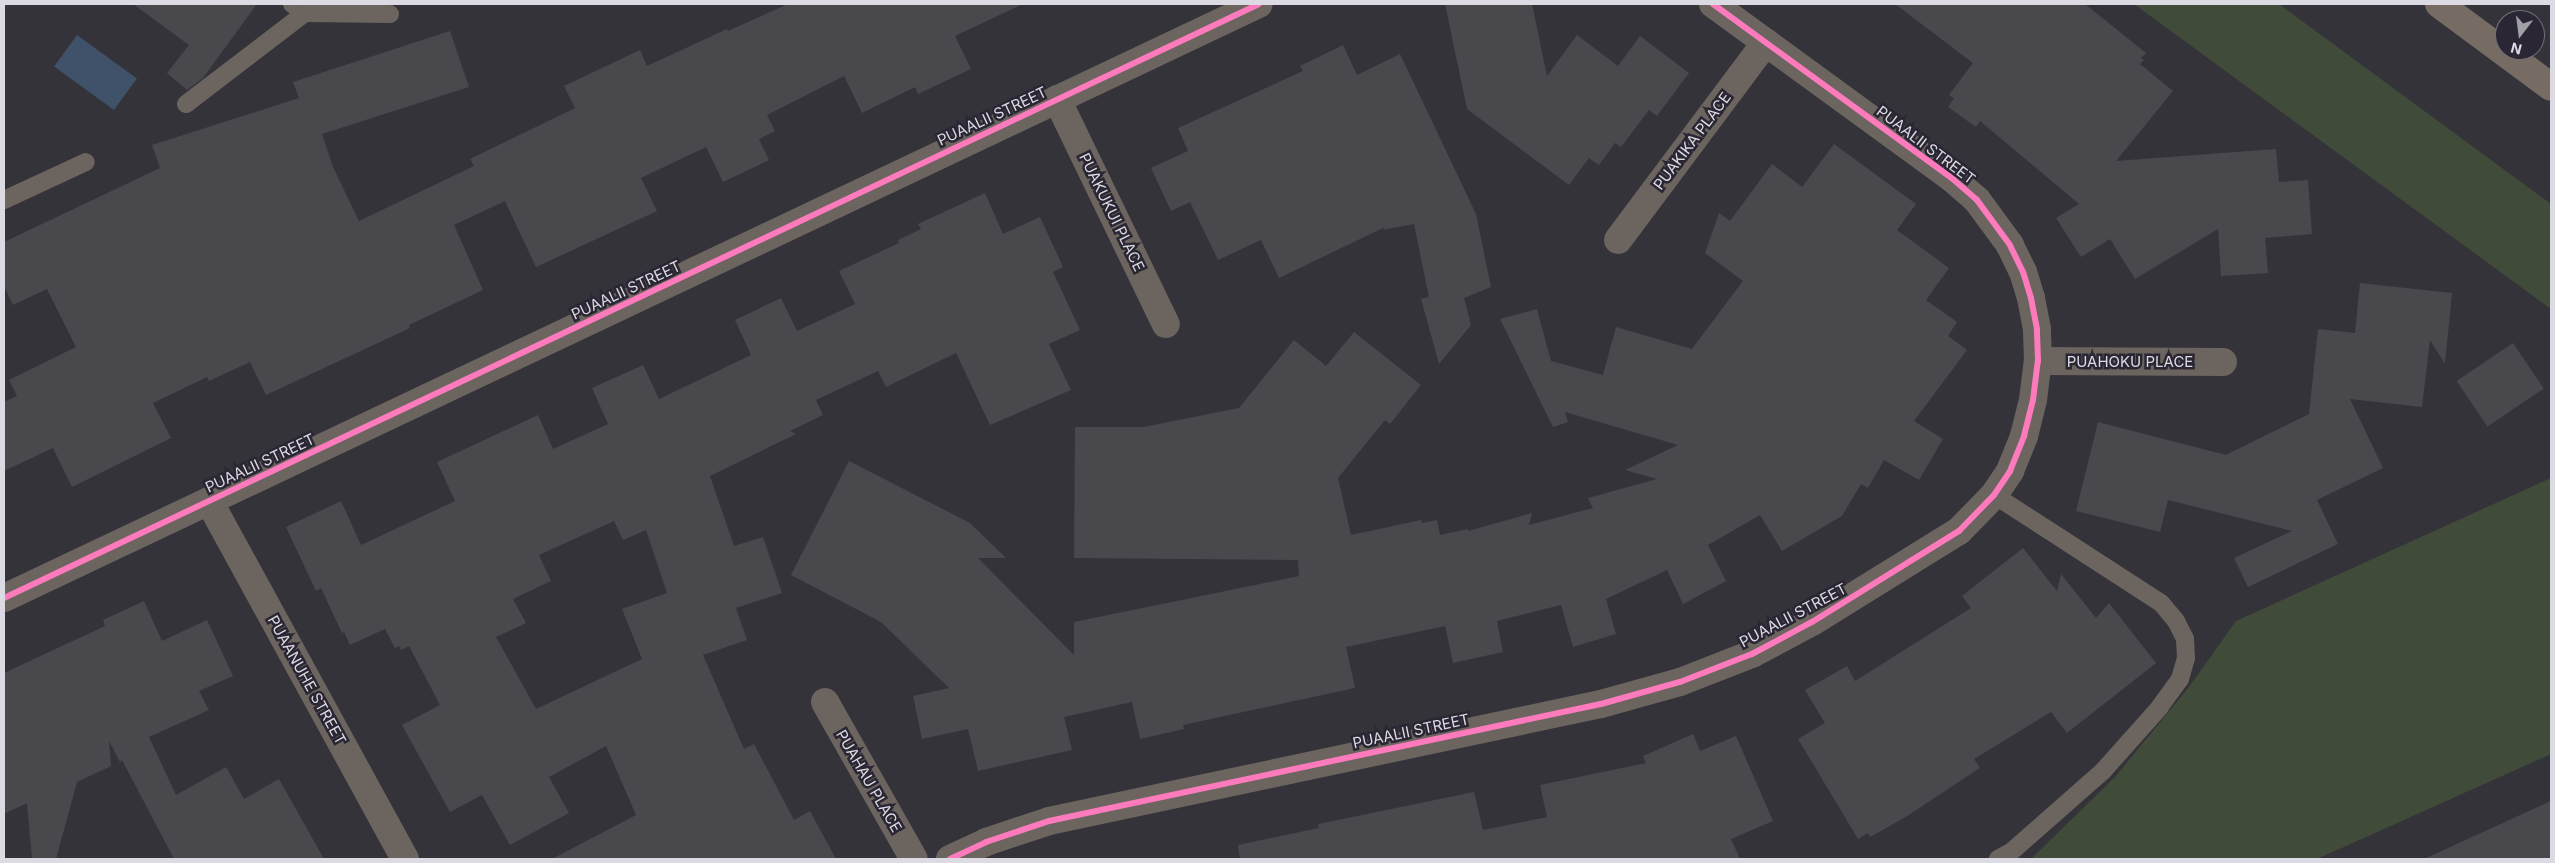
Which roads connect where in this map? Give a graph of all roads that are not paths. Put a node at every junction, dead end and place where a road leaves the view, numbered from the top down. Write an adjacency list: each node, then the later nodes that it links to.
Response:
1 (1259, 4): 8 (street, PUAALII STREET)
2 (1714, 4): 6 (street, PUAALII STREET)
3 (2438, 4): 7 (highway)
4 (299, 8): 5 (lane); 9 (lane)
5 (390, 14)
6 (1766, 42): 12 (street, PUAKIKA PLACE); 14 (street, PUAALII STREET)
7 (2551, 87)
8 (1058, 99): 13 (street, PUAKUKUI PLACE); 17 (street, PUAALII STREET)
9 (186, 104)
10 (86, 162): 11 (lane)
11 (4, 200)
12 (1618, 240)
13 (1166, 324)
14 (2038, 361): 15 (street, PUAHOKU PLACE); 16 (street, PUAALII STREET)
15 (2223, 362)
16 (1994, 496): 22 (street, PUAALII STREET); 23 (lane)
17 (209, 501): 18 (street, PUAALII STREET); 20 (street, PUAANUHE STREET)
18 (4, 598)
19 (825, 702): 21 (street, PUAHAU PLACE)
20 (404, 859)
21 (914, 859)
22 (950, 859)
23 (1998, 859)

